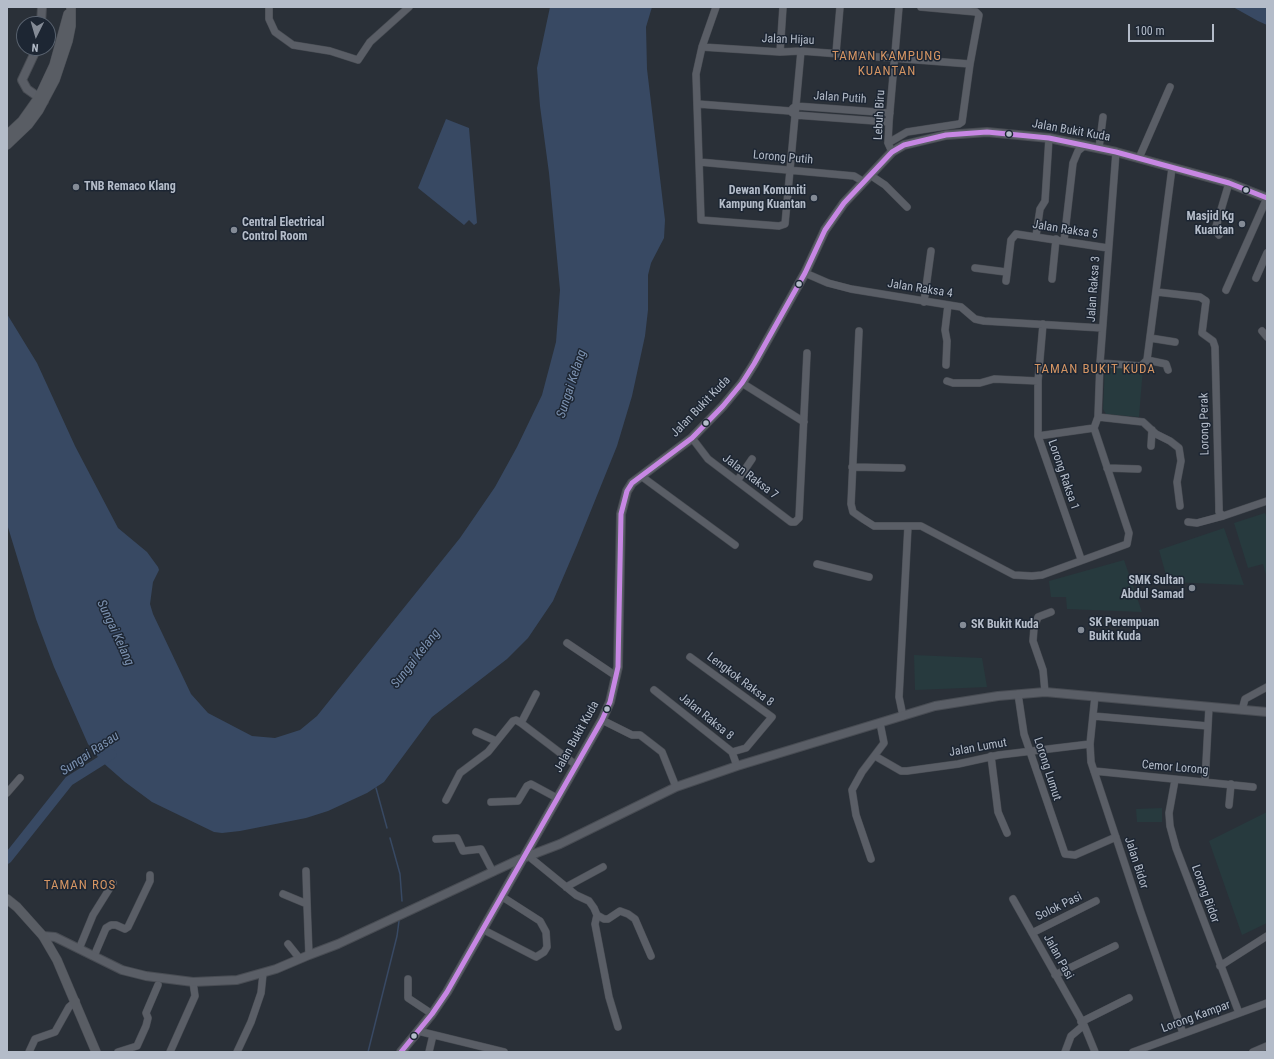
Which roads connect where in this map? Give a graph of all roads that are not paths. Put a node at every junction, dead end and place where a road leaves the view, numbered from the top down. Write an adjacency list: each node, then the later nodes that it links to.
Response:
1 (71, 7): 18 (main road)
2 (269, 7): 3 (street)
3 (409, 7)
4 (716, 7): 10 (street)
5 (784, 7): 12 (street)
6 (840, 7): 13 (street)
7 (899, 7): 15 (street, Lebuh Biru)
8 (921, 7): 9 (street)
9 (951, 8): 16 (street)
10 (702, 47): 12 (street, Jalan Hijau); 19 (street)
11 (801, 51): 12 (street, Jalan Hijau); 13 (street, Jalan Hijau); 20 (street)
12 (780, 52)
13 (836, 53): 15 (street, Jalan Hijau)
14 (33, 56): 18 (street)
15 (895, 57): 16 (street, Jalan Hijau); 22 (street, Lebuh Biru)
16 (970, 64): 27 (street)
17 (1170, 87): 33 (street)
18 (42, 99): 25 (main road); 28 (main road)
19 (698, 104): 21 (street, Jalan Putih); 34 (street)
20 (796, 106): 21 (street, Jalan Putih); 22 (street, Jalan Putih)
21 (792, 113): 24 (street, Jalan Putih); 36 (street)
22 (890, 113): 24 (street, Lebuh Biru)
23 (1103, 117): 30 (street)
24 (889, 122): 27 (street, Lebuh Biru)
25 (7, 135)
26 (1049, 138): 29 (street, Jalan Bukit Kuda); 31 (street, Jalan Bukit Kuda); 43 (street)
27 (888, 143): 31 (street, Lebuh Biru)
28 (7, 145)
29 (1085, 145): 30 (street, Jalan Bukit Kuda); 45 (street)
30 (1099, 148): 32 (street, Jalan Bukit Kuda)
31 (892, 152): 37 (street, Jalan Bukit Kuda)
32 (1116, 152): 33 (street, Jalan Bukit Kuda); 46 (street, Jalan Raksa 3)
33 (1139, 158): 35 (street, Jalan Bukit Kuda)
34 (699, 162): 36 (street, Lorong Putih); 36 (street)
35 (1172, 168): 39 (street, Jalan Bukit Kuda); 56 (street)
36 (790, 169): 38 (street, Lorong Putih)
37 (870, 175): 38 (street, Jalan Bukit Kuda); 41 (street)
38 (864, 182): 51 (street, Jalan Bukit Kuda)
39 (1229, 183): 40 (street, Jalan Bukit Kuda); 42 (street)
40 (1267, 198): 55 (street)
41 (908, 208)
42 (1218, 235)
43 (1036, 236): 44 (street, Jalan Raksa 5); 50 (street, Jalan Raksa 5)
44 (1056, 239): 45 (street, Jalan Raksa 5); 53 (street)
45 (1064, 241): 46 (street, Jalan Raksa 5)
46 (1108, 248): 60 (street, Jalan Raksa 3)
47 (931, 251): 57 (street)
48 (1267, 252): 52 (street)
49 (975, 268): 50 (street)
50 (1006, 272): 54 (street)
51 (805, 273): 57 (street, Jalan Raksa 4); 73 (street, Jalan Bukit Kuda)
52 (1256, 278)
53 (1052, 279)
54 (1006, 281)
55 (1226, 290)
56 (1157, 292): 64 (street); 90 (street, Lorong Perak)
57 (924, 302): 58 (street, Jalan Raksa 4)
58 (948, 305): 59 (street, Jalan Raksa 4); 69 (street)
59 (1042, 324): 60 (street, Jalan Raksa 4); 72 (street, Lorong Raksa 1)
60 (1102, 328): 68 (street, Jalan Raksa 3)
61 (1262, 330): 63 (street)
62 (859, 331): 82 (street)
63 (1267, 337)
64 (1150, 338): 65 (street); 67 (street)
65 (1175, 342)
66 (807, 353): 75 (street)
67 (1148, 360): 68 (street); 70 (street)
68 (1100, 363): 74 (street, Jalan Raksa 3)
69 (946, 366)
70 (1168, 370)
71 (947, 381): 72 (street)
72 (1038, 381): 78 (street, Lorong Raksa 1)
73 (742, 383): 75 (street); 79 (street, Jalan Bukit Kuda)
74 (1098, 417): 76 (street, Jalan Raksa 3); 77 (street)
75 (804, 422): 87 (street, Jalan Raksa 7)
76 (1094, 428): 78 (street); 84 (street)
77 (1152, 430): 80 (street); 89 (street)
78 (1038, 436): 94 (street, Lorong Raksa 1)
79 (692, 438): 86 (street, Jalan Bukit Kuda); 87 (street, Jalan Raksa 7)
80 (1152, 446)
81 (752, 459): 87 (street)
82 (852, 467): 83 (street); 92 (street)
83 (902, 468)
84 (1107, 468): 85 (street); 94 (street)
85 (1138, 469)
86 (641, 476): 93 (street); 100 (street, Jalan Bukit Kuda)
87 (737, 481)
88 (1267, 501): 90 (street)
89 (1180, 506)
90 (1223, 516): 91 (street)
91 (1188, 522)
92 (908, 526): 94 (street); 110 (street)
93 (735, 545)
94 (1081, 559)
95 (817, 564): 96 (street)
96 (869, 577)
97 (1051, 612): 103 (street)
98 (567, 643): 100 (street)
99 (690, 657): 120 (street, Lengkok Raksa 8)
100 (616, 676): 112 (street, Jalan Bukit Kuda)
101 (1267, 686): 108 (street)
102 (654, 690): 120 (street, Jalan Raksa 8)
103 (1045, 692): 105 (street); 106 (street)
104 (536, 694): 113 (street)
105 (1018, 694): 110 (street); 119 (street, Lorong Lumut)
106 (1095, 696): 107 (street); 111 (street, Jalan Bidor)
107 (1209, 707): 108 (street); 115 (street)
108 (1242, 710): 109 (street)
109 (1267, 712)
110 (903, 716): 114 (street)
111 (1093, 716): 115 (street); 118 (street, Jalan Bidor)
112 (602, 720): 123 (street, Jalan Bukit Kuda); 130 (street)
113 (521, 723): 117 (street); 123 (street)
114 (880, 724): 121 (street); 124 (street)
115 (1208, 726): 128 (street)
116 (476, 732): 117 (street)
117 (496, 741): 134 (street)
118 (1090, 744): 119 (street, Jalan Lumut); 125 (street, Jalan Bidor)
119 (1030, 751): 122 (street, Jalan Lumut); 138 (street, Lorong Lumut)
120 (732, 752): 124 (street, Jalan Raksa 8)
121 (875, 756): 122 (street, Jalan Lumut); 144 (street)
122 (991, 756): 137 (street)
123 (576, 765): 133 (street, Jalan Bukit Kuda)
124 (737, 766): 130 (street)
125 (1094, 771): 127 (street, Cemor Lorong); 138 (street, Jalan Bidor)
126 (20, 778): 132 (street)
127 (1175, 780): 128 (street, Cemor Lorong); 171 (street, Lorong Bidor)
128 (1205, 782): 129 (street, Cemor Lorong)
129 (1232, 784): 131 (street, Cemor Lorong); 136 (street)
130 (676, 787): 141 (street)
131 (1253, 787)
132 (7, 793)
133 (557, 798): 135 (street); 140 (street, Jalan Bukit Kuda)
134 (446, 800)
135 (491, 802)
136 (1229, 805)
137 (1007, 834)
138 (1116, 837): 185 (street, Jalan Bidor)
139 (436, 839): 148 (street)
140 (533, 840): 142 (street); 145 (street, Jalan Bukit Kuda)
141 (557, 845): 142 (street); 143 (street)
142 (548, 848): 145 (street)
143 (532, 859): 145 (street); 152 (street)
144 (871, 859)
145 (521, 861): 148 (street); 151 (street, Jalan Bukit Kuda)
146 (603, 868): 152 (street)
147 (306, 871): 158 (street)
148 (494, 872): 151 (street); 167 (street)
149 (150, 875): 168 (street)
150 (113, 883): 166 (street)
151 (507, 885): 154 (street, Jalan Bukit Kuda)
152 (566, 887): 159 (street)
153 (283, 894): 158 (street)
154 (501, 896): 160 (street, Jalan Bukit Kuda); 160 (street)
155 (7, 899): 162 (main road)
156 (1013, 899): 161 (street, Jalan Pasi)
157 (1096, 901): 161 (street, Solok Pasi)
158 (307, 904): 167 (street)
159 (597, 915): 169 (street); 183 (street)
160 (482, 929): 181 (street, Jalan Bukit Kuda)
161 (1032, 933): 173 (street, Jalan Pasi)
162 (43, 936): 166 (street); 178 (main road)
163 (1267, 936): 171 (street)
164 (288, 944): 170 (street)
165 (1115, 946): 173 (street)
166 (79, 949): 168 (street)
167 (309, 955): 170 (street)
168 (94, 956): 175 (street)
169 (651, 956)
170 (300, 959): 172 (street)
171 (1220, 966): 180 (street, Lorong Bidor)
172 (263, 974): 175 (street); 192 (street)
173 (1055, 975): 182 (street, Jalan Pasi)
174 (408, 979): 181 (street)
175 (193, 982): 191 (street)
176 (158, 985): 190 (street)
177 (1129, 998): 182 (street)
178 (76, 1001): 188 (street); 189 (main road)
179 (1267, 1003): 180 (street, Lorong Kampar)
180 (1239, 1013): 185 (street, Lorong Kampar)
181 (432, 1014): 184 (street, Jalan Bukit Kuda)
182 (1082, 1024): 196 (street); 197 (street, Jalan Pasi)
183 (618, 1027)
184 (418, 1031): 186 (street); 193 (street, Jalan Bukit Kuda)
185 (1183, 1033): 198 (street, Lorong Kampar)
186 (433, 1035): 194 (street); 195 (street)
187 (1267, 1046): 199 (street)
188 (28, 1052)
189 (96, 1052)
190 (118, 1052)
191 (170, 1052)
192 (238, 1052)
193 (401, 1052)
194 (429, 1052)
195 (504, 1052)
196 (1065, 1052)
197 (1094, 1052)
198 (1133, 1052)
199 (1253, 1052)

